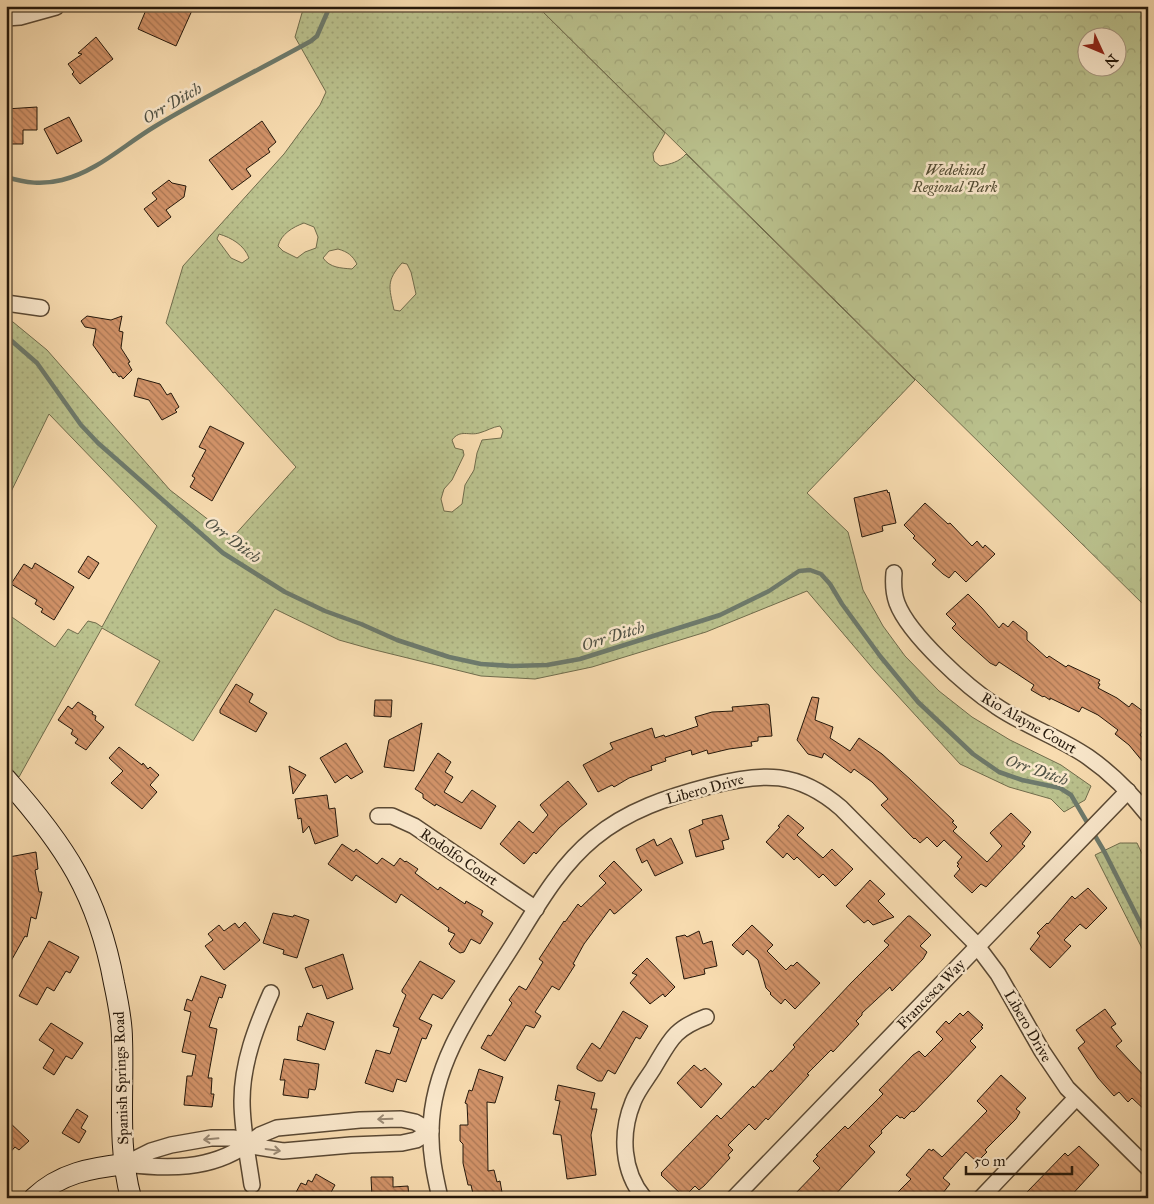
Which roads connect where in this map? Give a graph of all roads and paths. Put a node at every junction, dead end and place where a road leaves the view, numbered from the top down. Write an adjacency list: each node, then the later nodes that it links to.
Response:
1 (56, 7): 2 (street)
2 (6, 18)
3 (6, 303): 4 (street)
4 (41, 308)
5 (894, 573): 7 (street, Rio Alayne Court)
6 (6, 779): 17 (street, Spanish Springs Road)
7 (1128, 791): 8 (street, Rio Alayne Court); 11 (street, Francesca Way)
8 (1148, 815)
9 (378, 816): 10 (street, Rodolfo Court)
10 (536, 909): 11 (street, Libero Drive); 15 (street, Libero Drive)
11 (977, 946): 14 (street, Libero Drive); 24 (street, Francesca Way)
12 (271, 993): 16 (street)
13 (706, 1017): 23 (street)
14 (1076, 1098): 18 (street, Libero Drive); 25 (street)
15 (431, 1130): 16 (street, one-way to 15); 16 (street, one-way to 16); 22 (street, Libero Drive)
16 (246, 1144): 17 (street); 17 (street, one-way to 17); 19 (street)
17 (125, 1164): 20 (street); 21 (street, Spanish Springs Road)
18 (1148, 1168)
19 (252, 1185)
20 (34, 1198)
21 (131, 1198)
22 (440, 1198)
23 (644, 1198)
24 (734, 1198)
25 (981, 1198)

